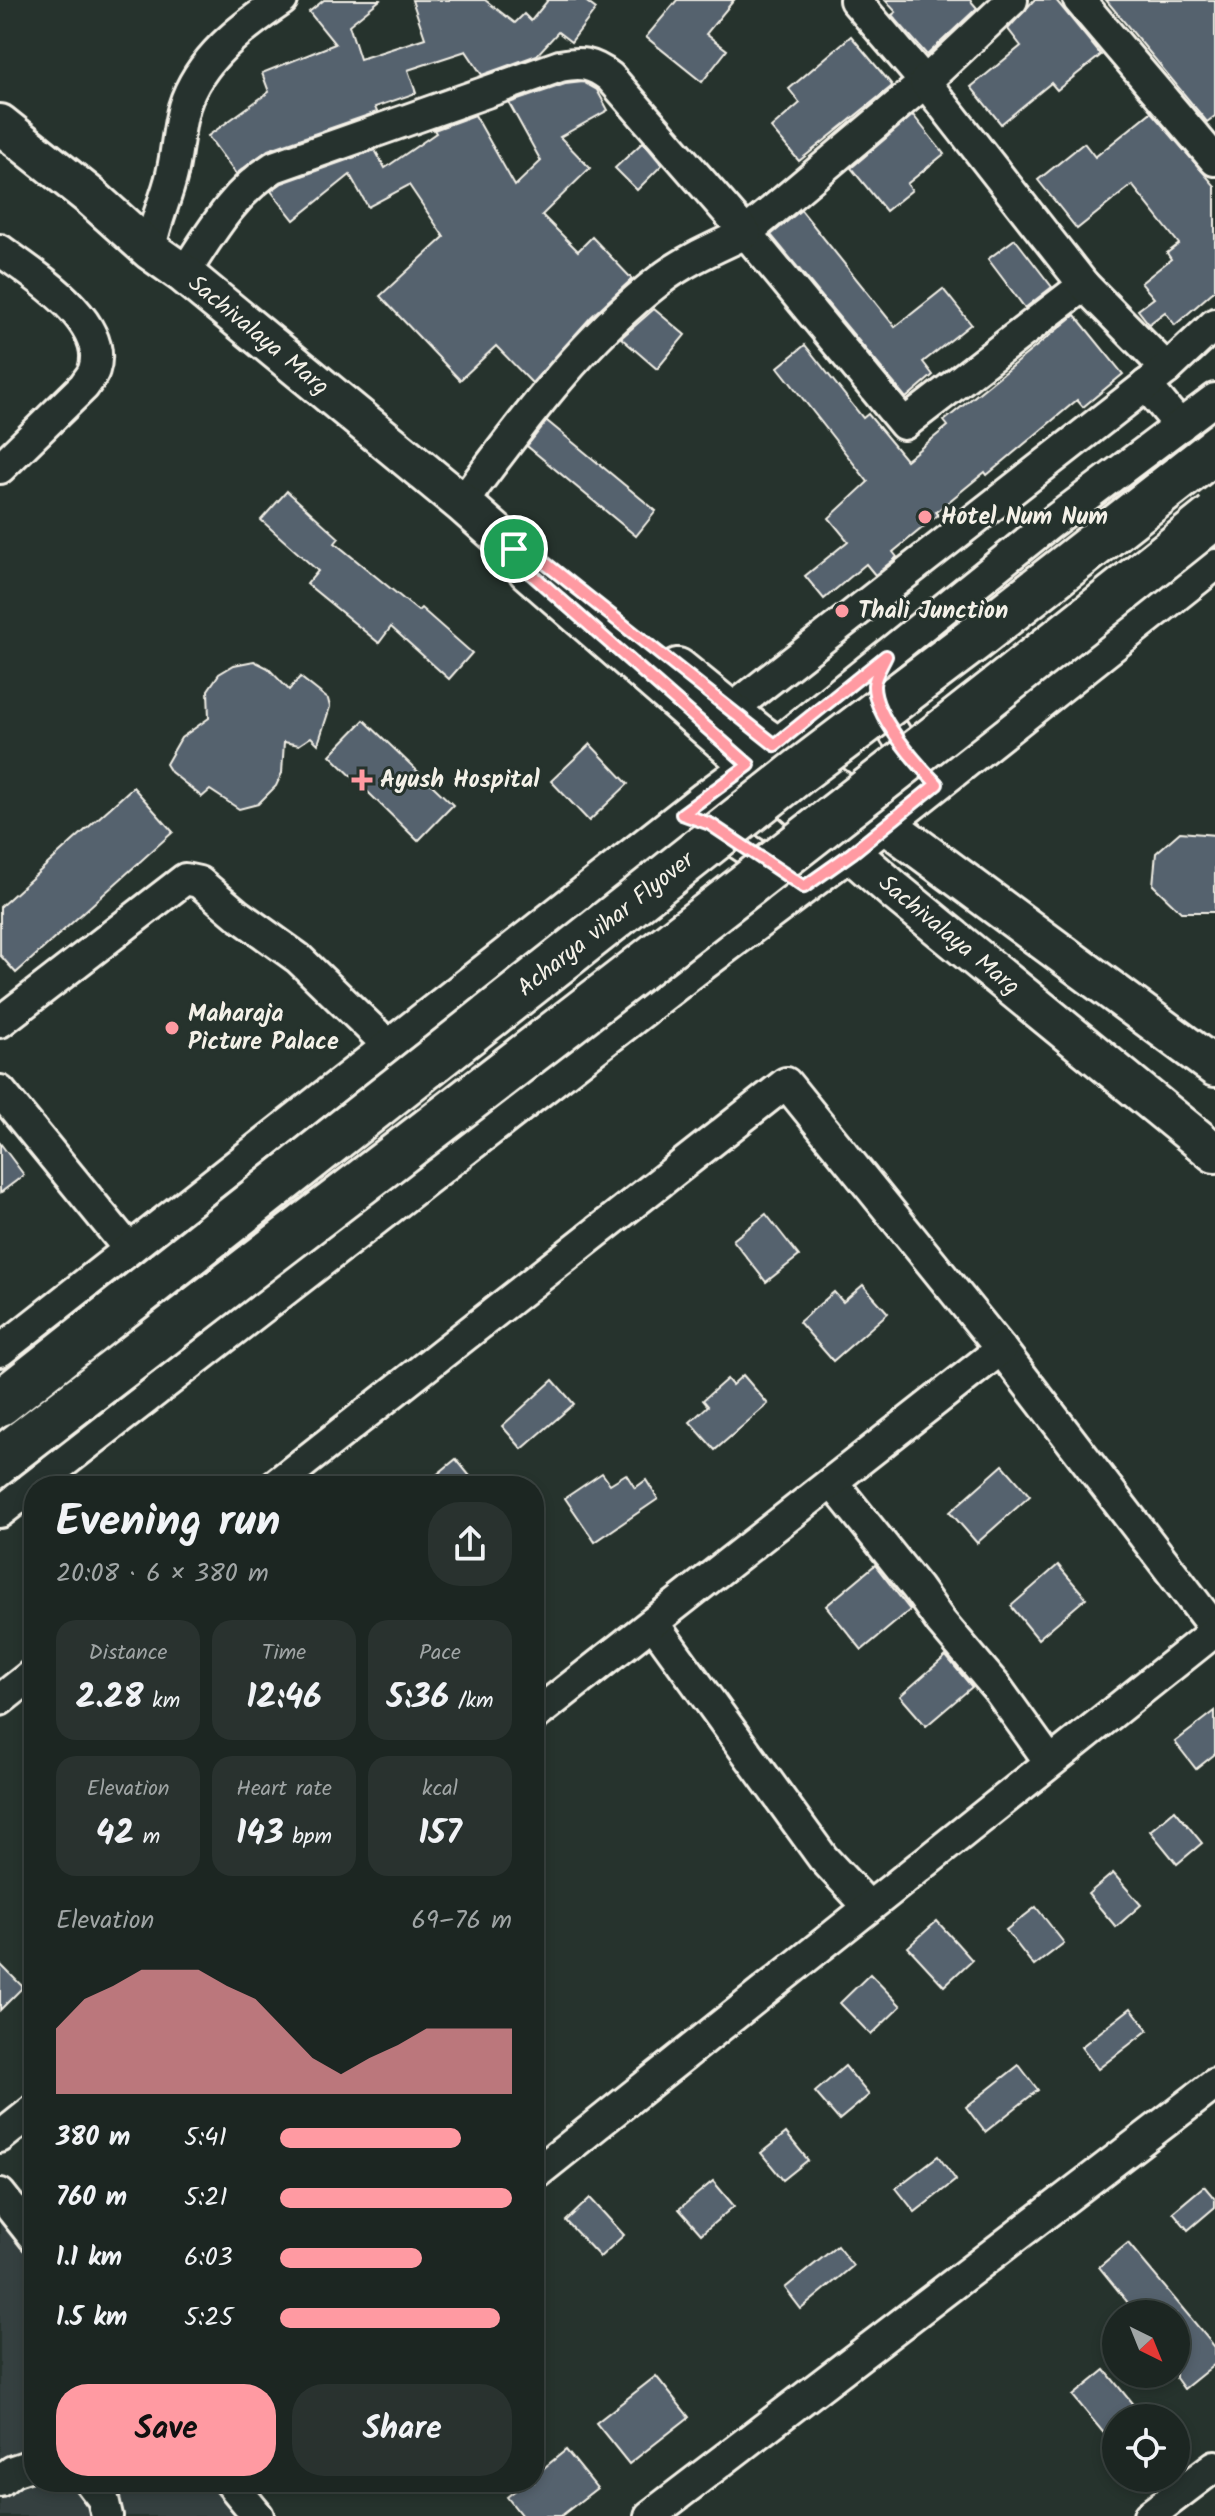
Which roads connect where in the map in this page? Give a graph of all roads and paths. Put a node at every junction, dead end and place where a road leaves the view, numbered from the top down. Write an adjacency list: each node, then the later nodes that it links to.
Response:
1 (282, 0): 10 (street)
2 (855, 0): 5 (street)
3 (1012, 0): 5 (street)
4 (1079, 0): 7 (street)
5 (925, 82): 8 (street); 12 (street)
6 (0, 124): 10 (main road, Sachivalaya Marg)
7 (1215, 160)
8 (746, 233): 11 (street); 12 (street); 18 (street)
9 (0, 250): 17 (street)
10 (150, 250): 11 (main road, Sachivalaya Marg)
11 (184, 274): 18 (main road, Sachivalaya Marg)
12 (1084, 285): 14 (street)
13 (1215, 324): 14 (street)
14 (1156, 377): 16 (street); 23 (street)
15 (1215, 399): 16 (street)
16 (1198, 438): 22 (street); 38 (highway, Acharya vihar Flyover, bridge)
17 (0, 468)
18 (462, 503): 20 (main road, Sachivalaya Marg)
19 (1215, 516): 39 (highway, bridge)
20 (514, 549): 23 (main road, Sachivalaya Marg); 24 (main road, Sachivalaya Marg)
21 (1209, 580): 25 (street)
22 (886, 656): 24 (street); 25 (street)
23 (731, 710): 24 (main road, Sachivalaya Marg)
24 (762, 755): 26 (street); 27 (main road); 28 (main road, Sachivalaya Marg)
25 (937, 784): 27 (street)
26 (682, 814): 29 (street); 31 (street)
27 (886, 824): 28 (street); 32 (main road)
28 (852, 853): 29 (street); 34 (main road, Sachivalaya Marg)
29 (804, 887): 40 (street)
30 (0, 1022): 31 (street)
31 (388, 1045): 35 (street)
32 (1215, 1067)
33 (0, 1091): 35 (street)
34 (1215, 1153)
35 (129, 1249): 37 (street)
36 (1001, 1349): 41 (street); 42 (street); 46 (street)
37 (0, 1351)
38 (0, 1403)
39 (0, 1460)
40 (46, 1476)
41 (287, 1476)
42 (832, 1482): 45 (street); 50 (street)
43 (24, 1493): 44 (street)
44 (0, 1512)
45 (653, 1623): 49 (street); 51 (street)
46 (1215, 1630): 50 (street)
47 (24, 1681): 48 (street)
48 (0, 1700)
49 (544, 1708)
50 (1050, 1762): 51 (street)
51 (869, 1907): 55 (street)
52 (1215, 2084): 65 (street)
53 (24, 2118): 54 (street)
54 (0, 2137)
55 (544, 2167)
56 (0, 2194): 57 (street)
57 (24, 2224)
58 (1215, 2466): 66 (street)
59 (24, 2467): 60 (street)
60 (1, 2478)
61 (98, 2492): 63 (street)
62 (238, 2492): 64 (street)
63 (107, 2516)
64 (258, 2516)
65 (650, 2516)
66 (1149, 2516)

